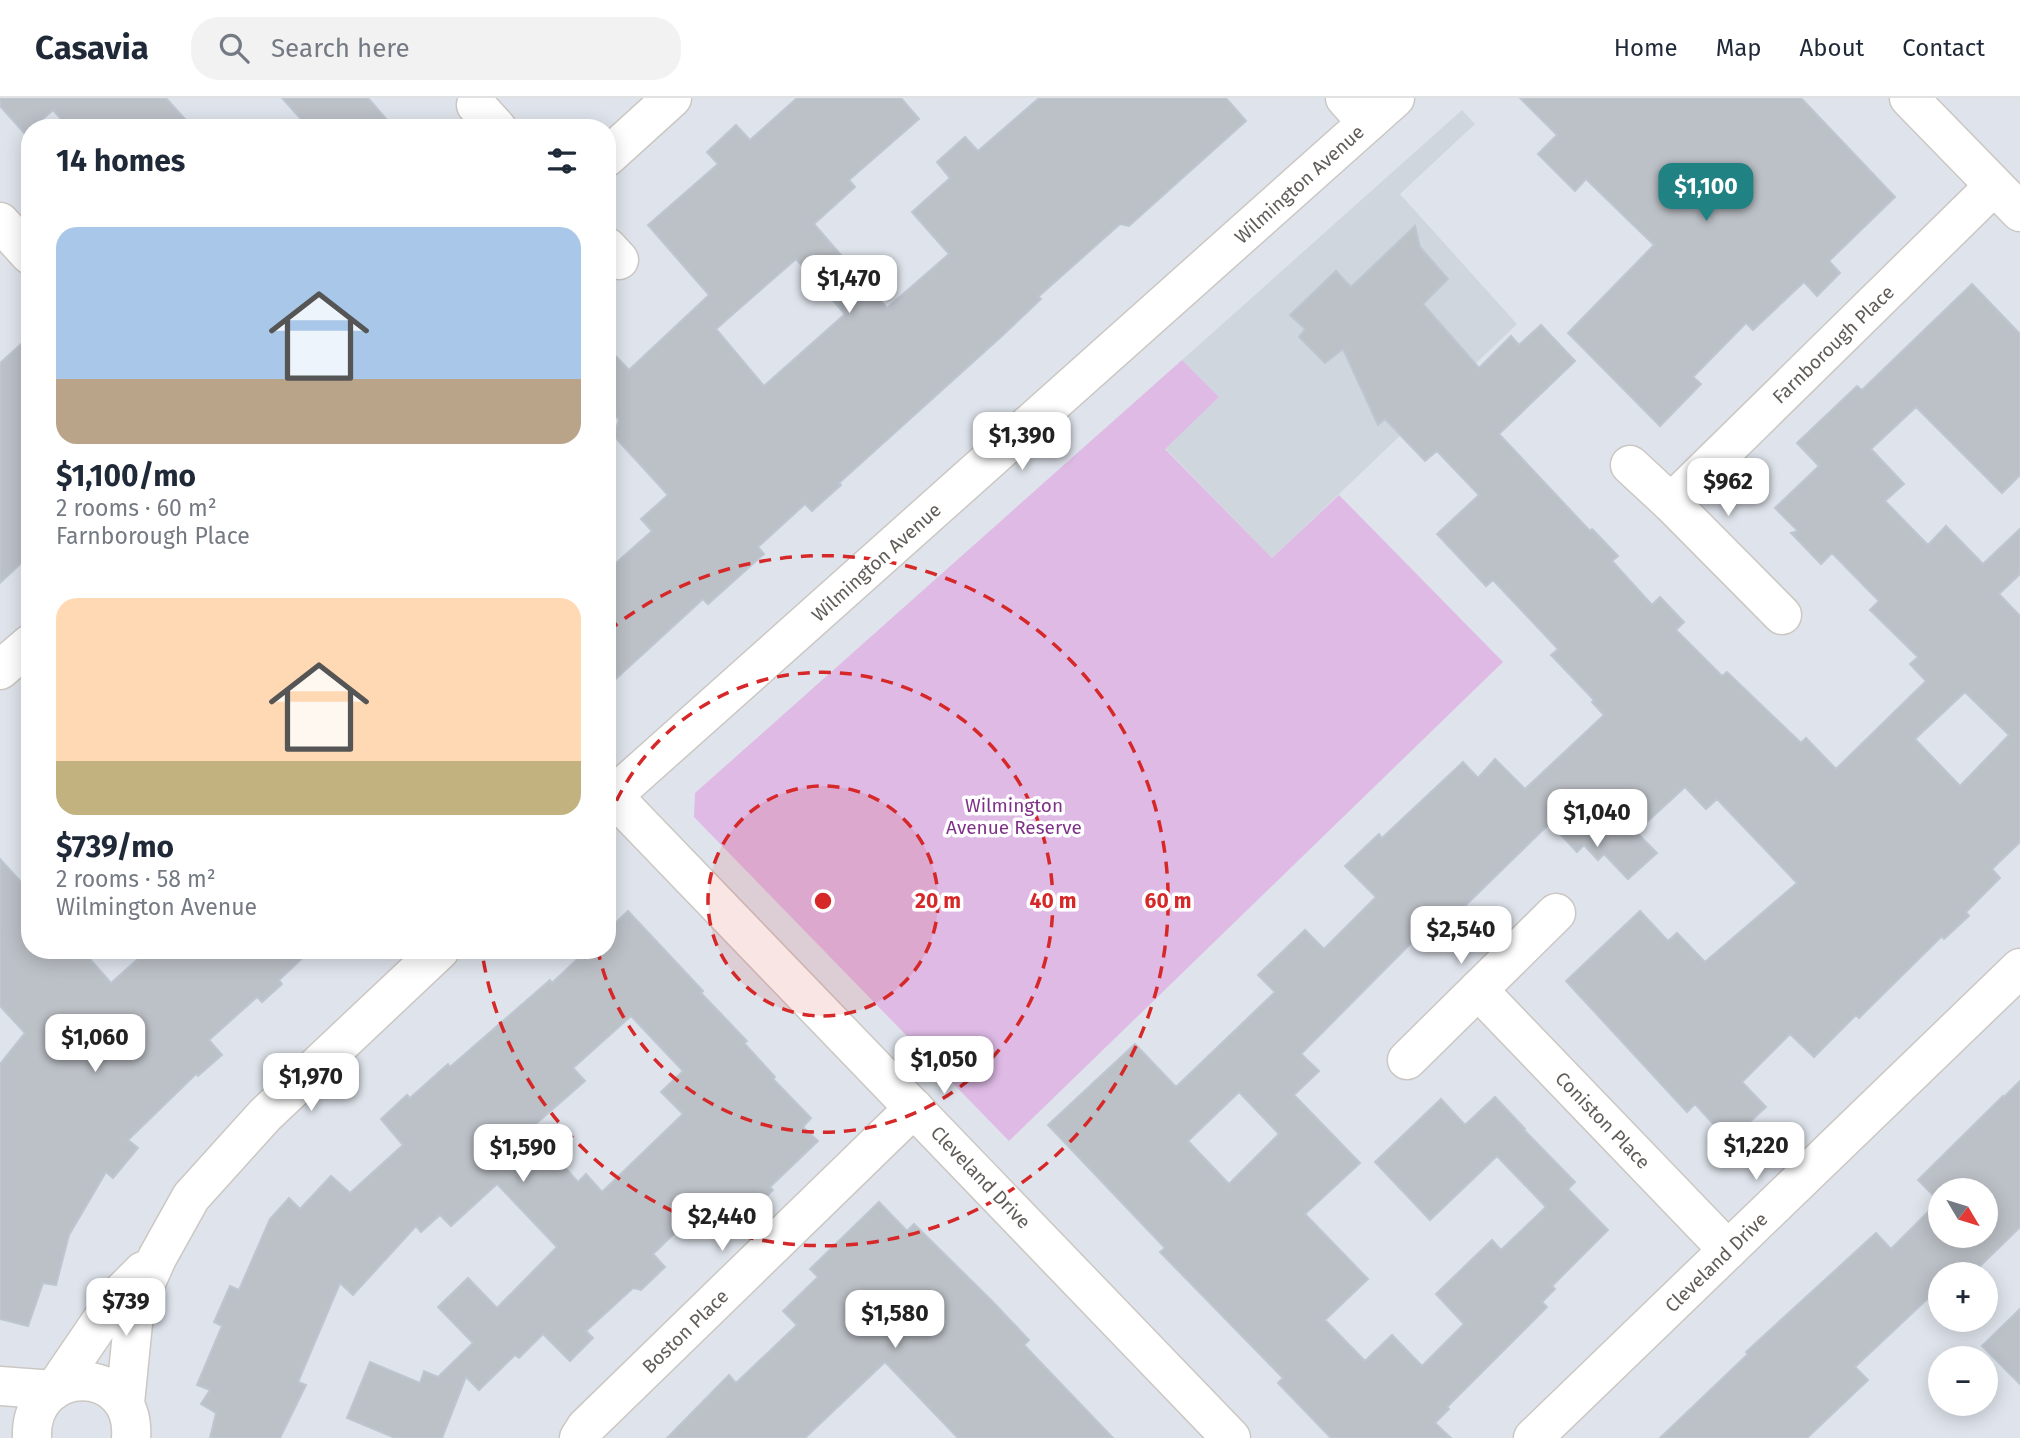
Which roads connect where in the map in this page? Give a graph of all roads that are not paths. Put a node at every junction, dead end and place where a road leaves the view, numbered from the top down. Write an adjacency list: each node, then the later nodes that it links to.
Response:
1 (672, 98): 5 (street)
2 (1395, 98): 4 (street, Wilmington Avenue)
3 (1909, 98): 6 (street)
4 (1356, 111): 14 (street, Wilmington Avenue)
5 (616, 149)
6 (2007, 199): 10 (street, Farnborough Place)
7 (0, 222): 8 (street)
8 (21, 245)
9 (1630, 465): 10 (street)
10 (1671, 503): 11 (street)
11 (1782, 615)
12 (21, 652): 13 (street)
13 (0, 670)
14 (616, 793)
15 (616, 805): 21 (street, Cleveland Drive)
16 (1556, 913): 19 (street)
17 (415, 959): 23 (street)
18 (2020, 968): 22 (street, Cleveland Drive)
19 (1478, 990): 20 (street); 22 (street, Coniston Place)
20 (1407, 1060)
21 (914, 1108): 30 (street, Boston Place); 31 (street, Cleveland Drive)
22 (1728, 1251): 32 (street, Cleveland Drive)
23 (158, 1258): 25 (street); 26 (street)
24 (0, 1386): 25 (street)
25 (55, 1388): 26 (street); 29 (street)
26 (128, 1421)
27 (0, 1433): 28 (street)
28 (9, 1438)
29 (32, 1438)
30 (579, 1438)
31 (1231, 1438)
32 (1533, 1438)

